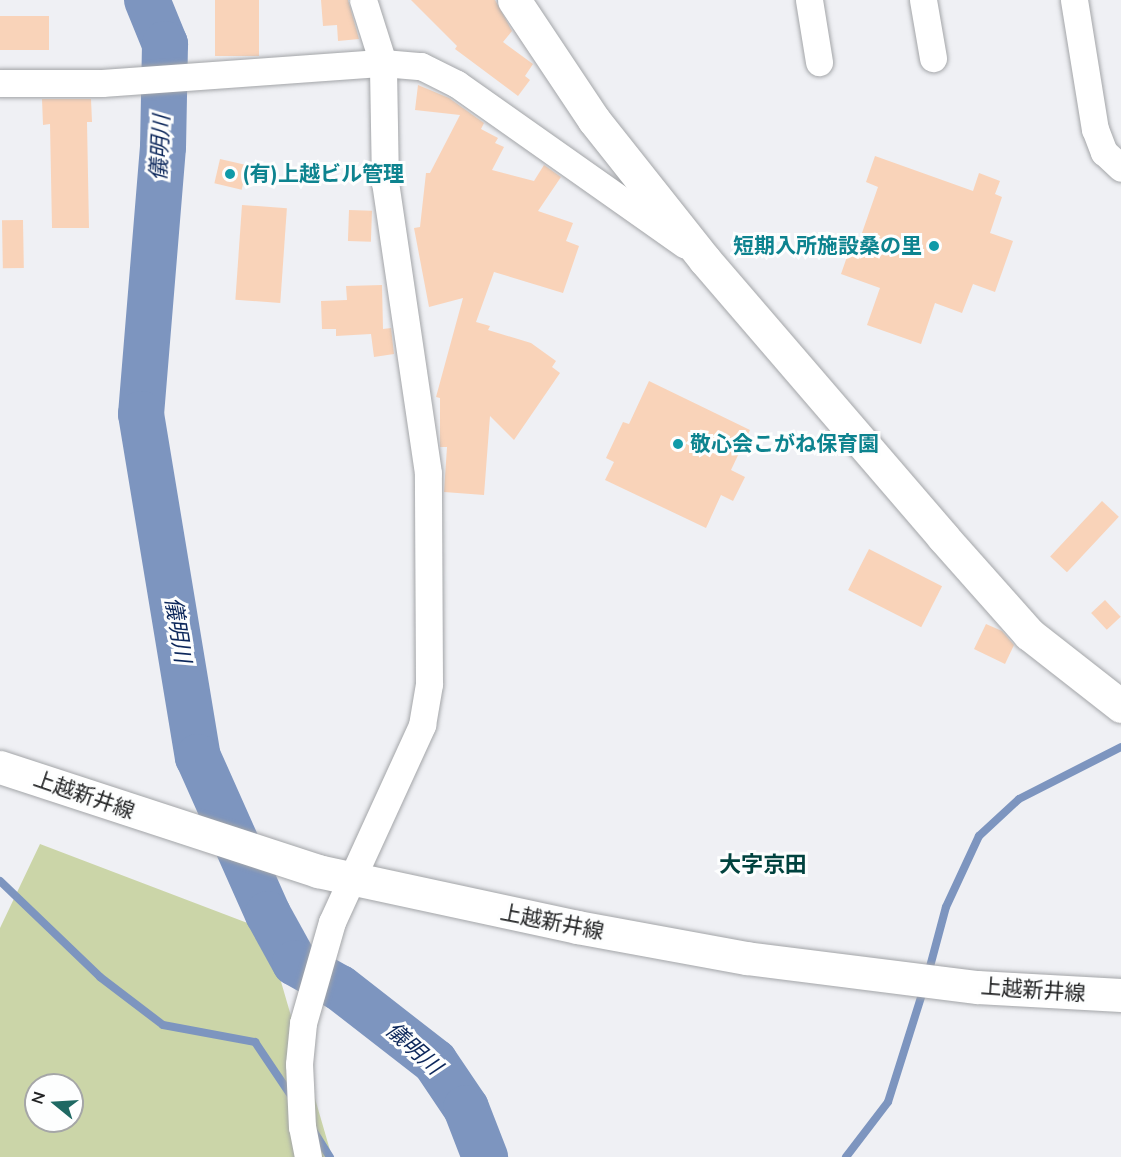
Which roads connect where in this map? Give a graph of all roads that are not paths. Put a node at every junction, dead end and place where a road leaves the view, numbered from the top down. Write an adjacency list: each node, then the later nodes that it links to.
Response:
1 (363, 0): 8 (street)
2 (514, 0): 11 (main road)
3 (810, 0): 7 (street)
4 (923, 0): 6 (street)
5 (1074, 0): 10 (street)
6 (933, 58)
7 (819, 62)
8 (382, 63): 9 (street); 11 (street); 14 (street)
9 (0, 83)
10 (1121, 168)
11 (705, 260): 12 (main road)
12 (1121, 706)
13 (0, 767): 14 (main road, 上越新井線)
14 (333, 875): 15 (main road, 上越新井線); 16 (street)
15 (1121, 995)
16 (308, 1157)

